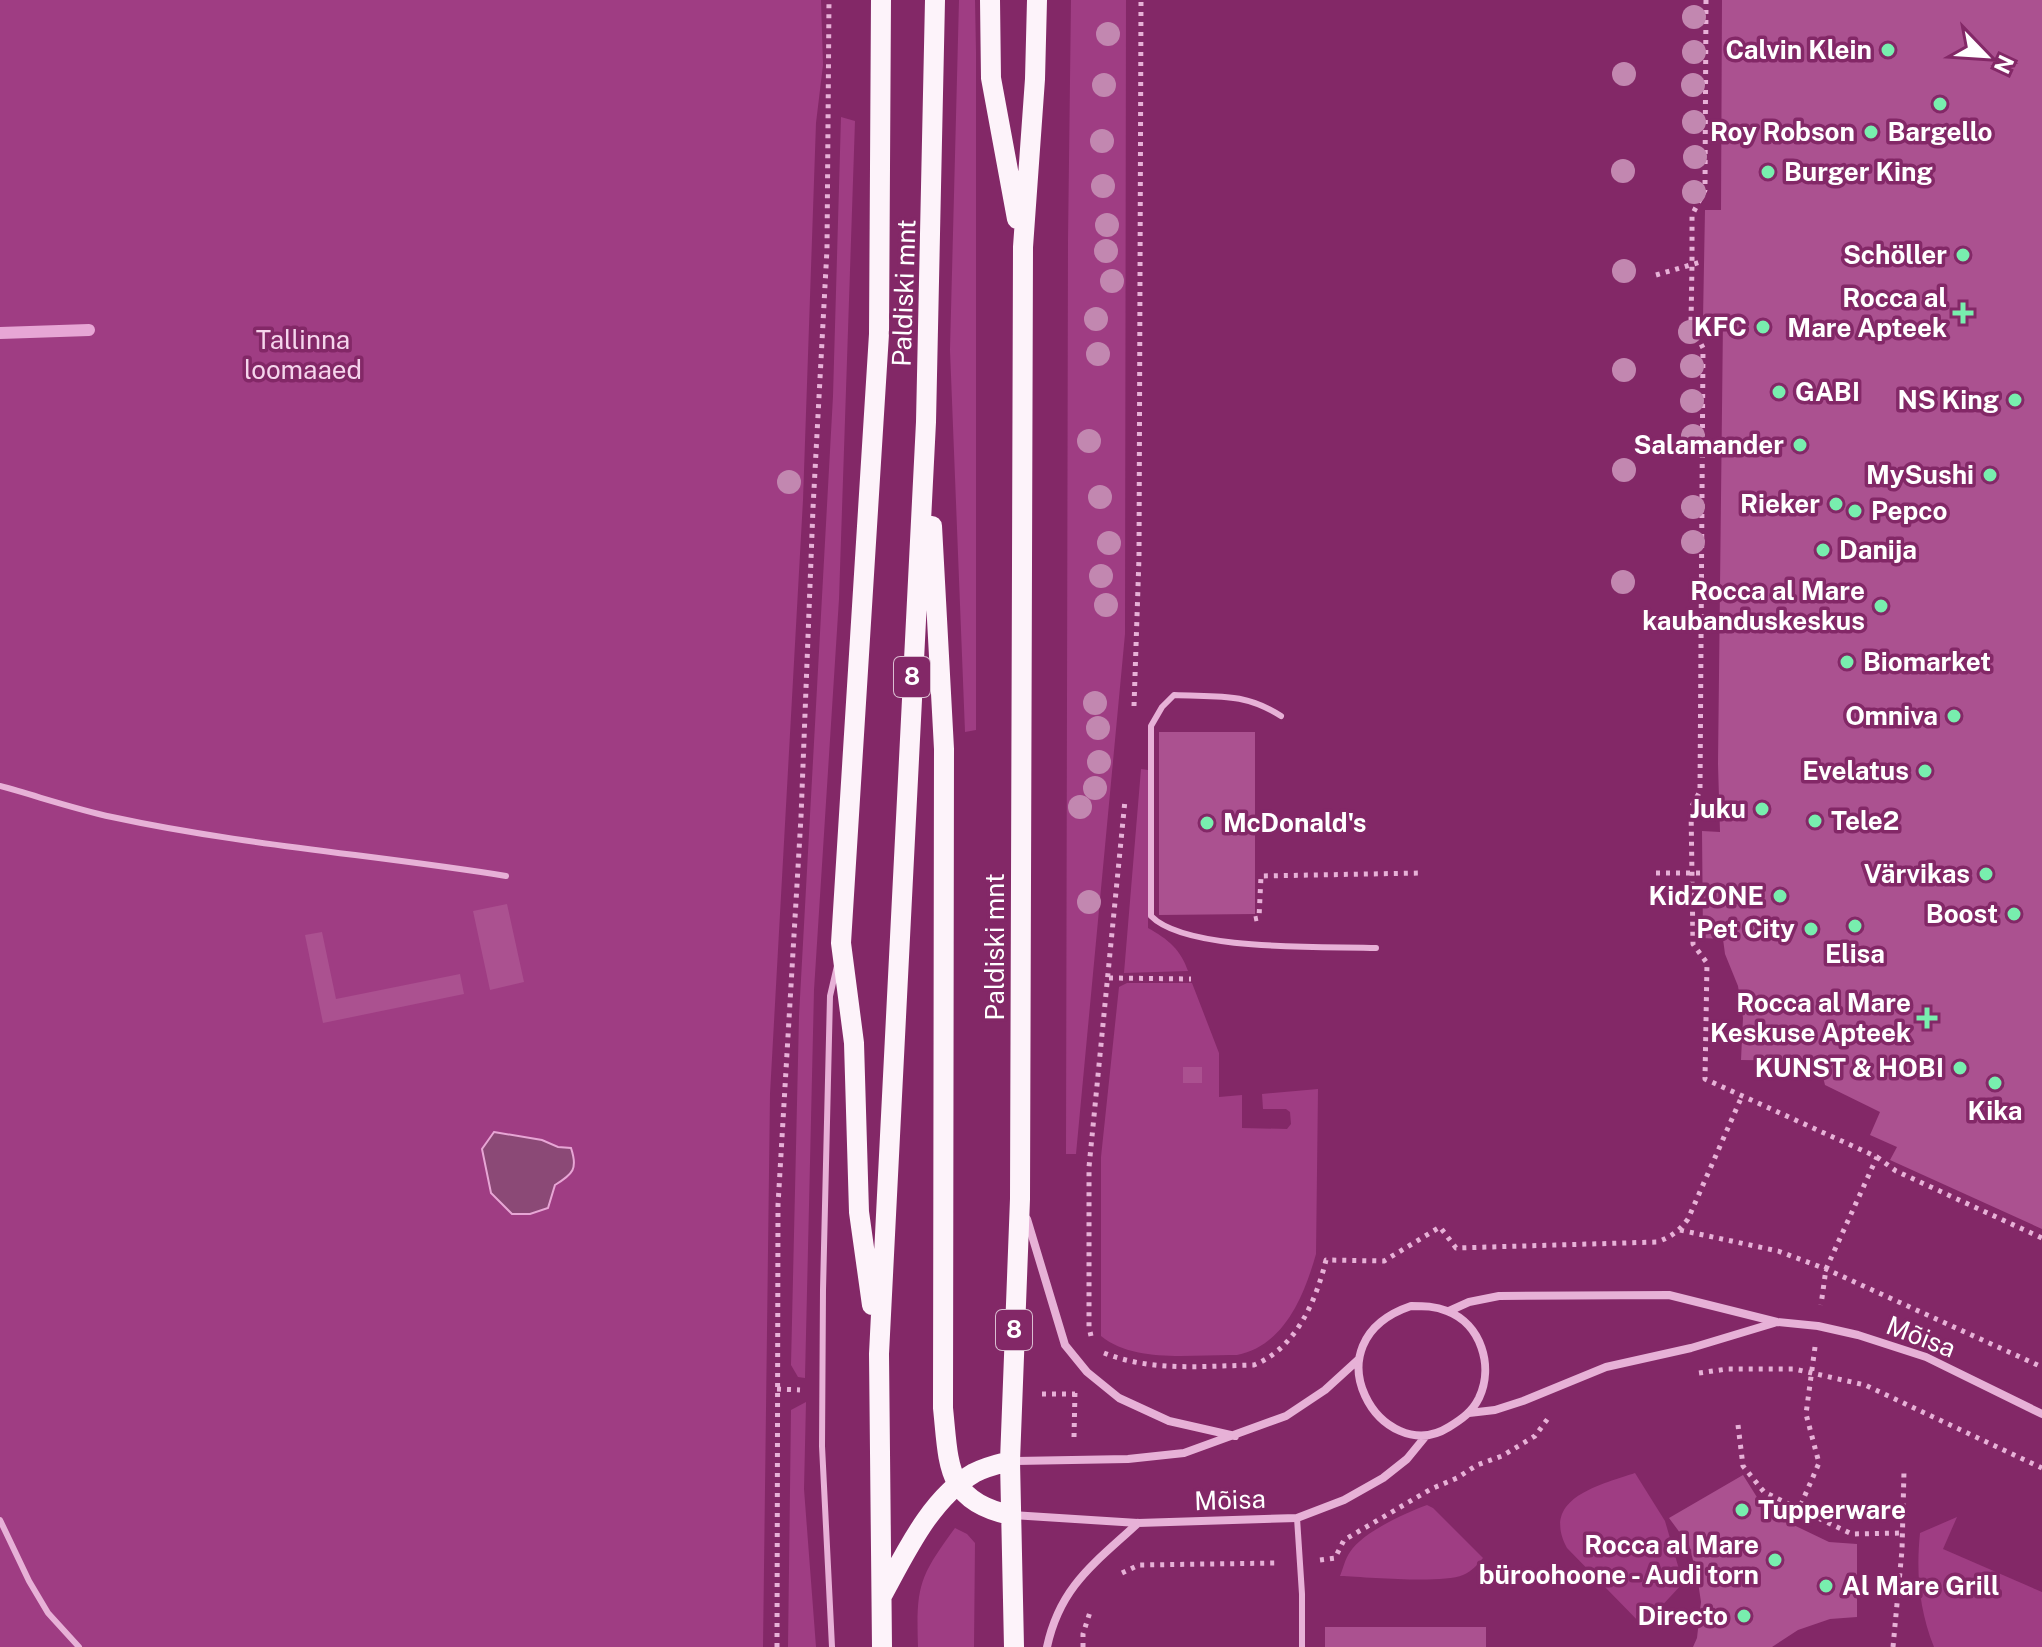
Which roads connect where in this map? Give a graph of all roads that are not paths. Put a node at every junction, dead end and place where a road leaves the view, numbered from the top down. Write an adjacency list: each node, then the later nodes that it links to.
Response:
1 (881, 0): 10 (main road, Paldiski mnt / 8)
2 (935, 0): 6 (main road, Paldiski mnt / 8)
3 (990, 0): 5 (main road, Paldiski mnt / 8)
4 (1037, 0): 5 (main road, Paldiski mnt / 8)
5 (1023, 247): 12 (main road, Paldiski mnt / 8)
6 (926, 422): 15 (main road, Paldiski mnt / 8); 22 (main road)
7 (1281, 716): 11 (lane)
8 (0, 786): 9 (lane)
9 (506, 876)
10 (841, 943): 15 (main road, Paldiski mnt / 8); 29 (lane, Paldiski mnt)
11 (1376, 948)
12 (1020, 1199): 19 (street); 21 (main road, Paldiski mnt / 8)
13 (1449, 1311): 14 (street, Mõisa); 16 (street); 17 (street)
14 (1777, 1322): 17 (street, Mõisa); 18 (street, Mõisa)
15 (879, 1354): 27 (main road, Paldiski mnt / 8)
16 (1359, 1359): 19 (street, Mõisa); 20 (street)
17 (1469, 1413): 20 (street)
18 (2042, 1414)
19 (1236, 1436): 21 (street, Mõisa)
20 (1425, 1437): 24 (street, Mõisa)
21 (1010, 1461): 22 (main road); 23 (main road, Paldiski mnt / 8)
22 (957, 1485): 23 (main road); 27 (main road)
23 (1010, 1515): 26 (street, Mõisa); 31 (main road, Paldiski mnt / 8)
24 (1297, 1518): 26 (street, Mõisa); 33 (lane)
25 (0, 1520): 28 (lane)
26 (1138, 1523): 32 (street)
27 (881, 1598): 30 (main road, Paldiski mnt / 8)
28 (79, 1647)
29 (832, 1647)
30 (882, 1647)
31 (1014, 1647)
32 (1047, 1647)
33 (1302, 1647)

